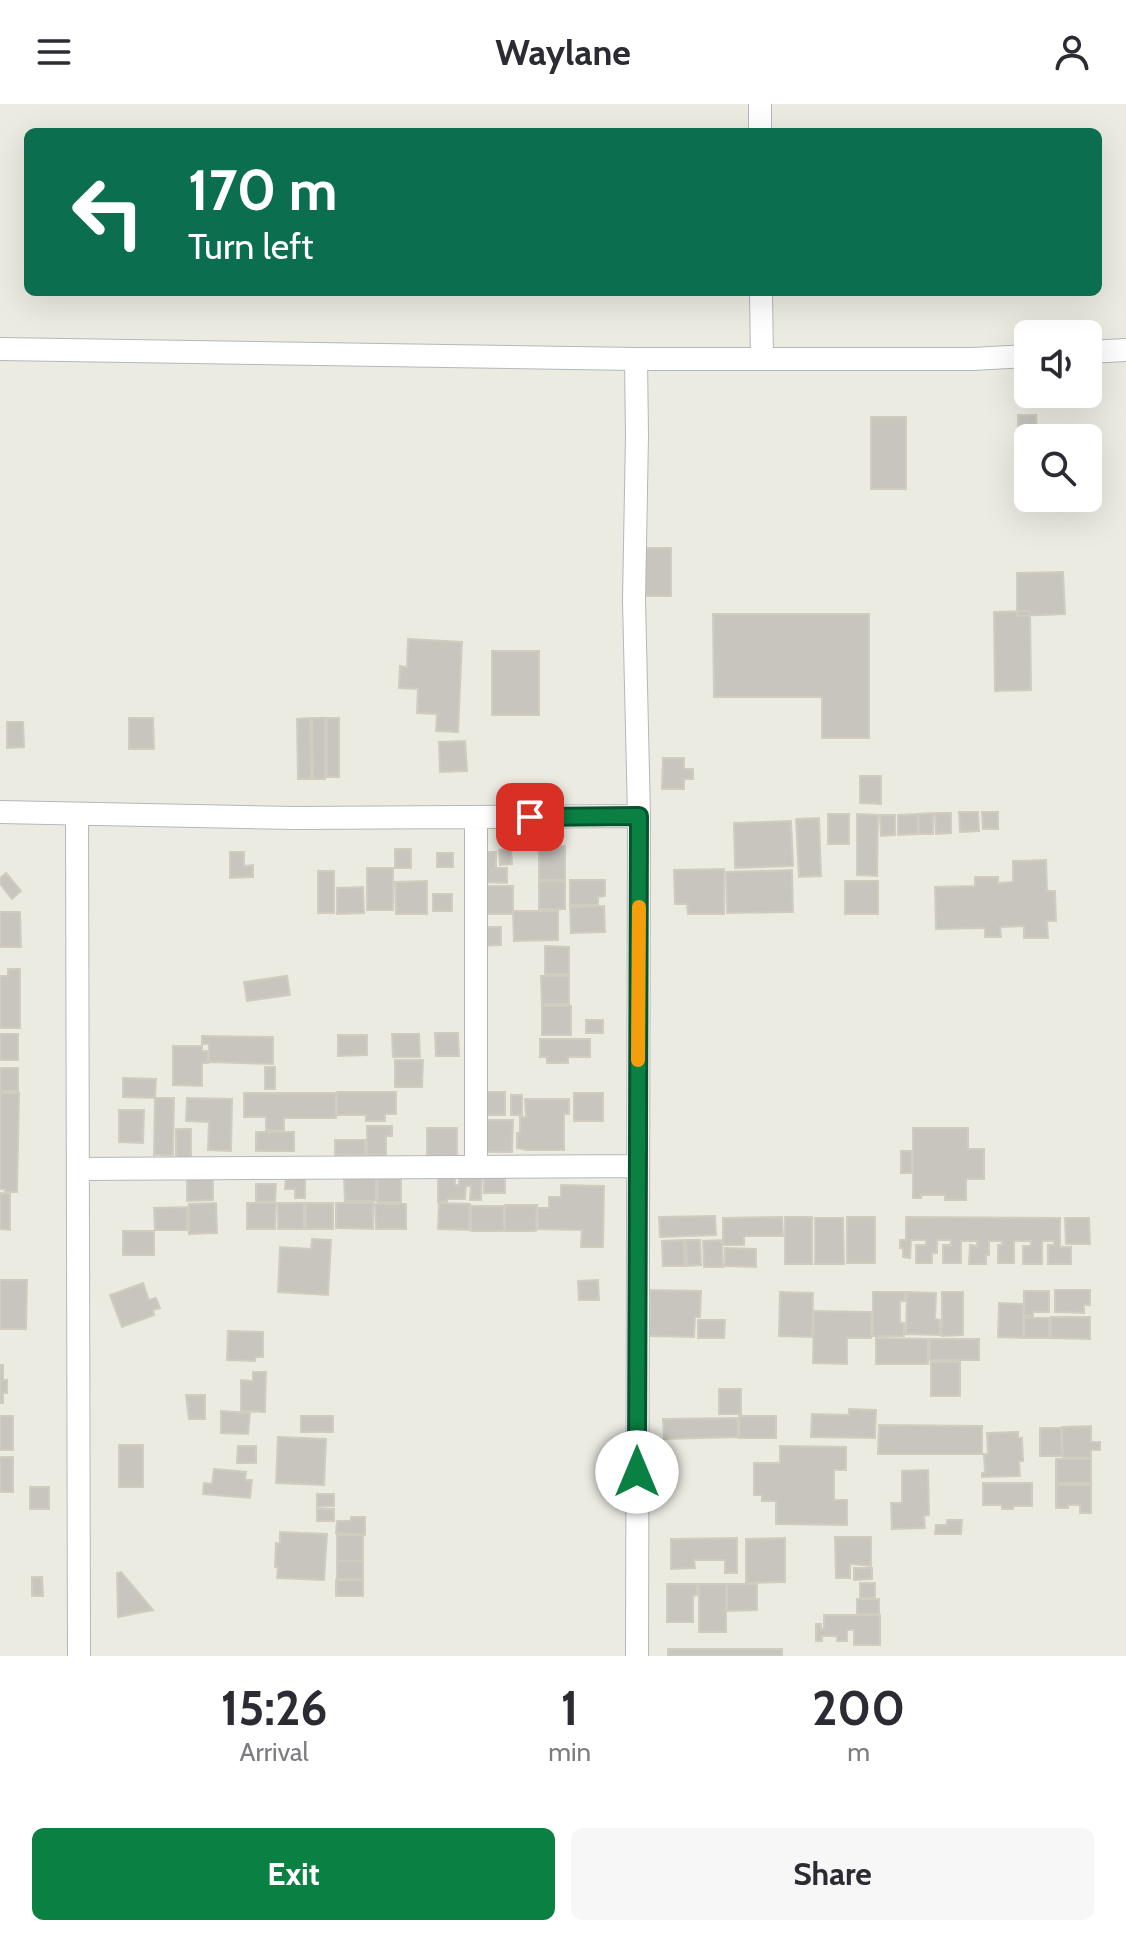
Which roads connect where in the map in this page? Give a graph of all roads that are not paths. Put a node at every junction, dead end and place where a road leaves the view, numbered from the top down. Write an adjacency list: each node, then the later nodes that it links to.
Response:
1 (760, 104): 2 (street)
2 (760, 128)
3 (761, 296): 9 (street)
4 (0, 349): 8 (street)
5 (1126, 350): 6 (street)
6 (1102, 351)
7 (1014, 357): 9 (street)
8 (636, 359): 9 (street); 12 (street)
9 (762, 359)
10 (0, 812): 11 (street)
11 (77, 814): 13 (street); 16 (street)
12 (639, 816): 13 (street); 15 (street)
13 (476, 818): 14 (street)
14 (476, 1166): 15 (street); 16 (street)
15 (638, 1166): 18 (street)
16 (78, 1169): 17 (street)
17 (79, 1656)
18 (637, 1656)

